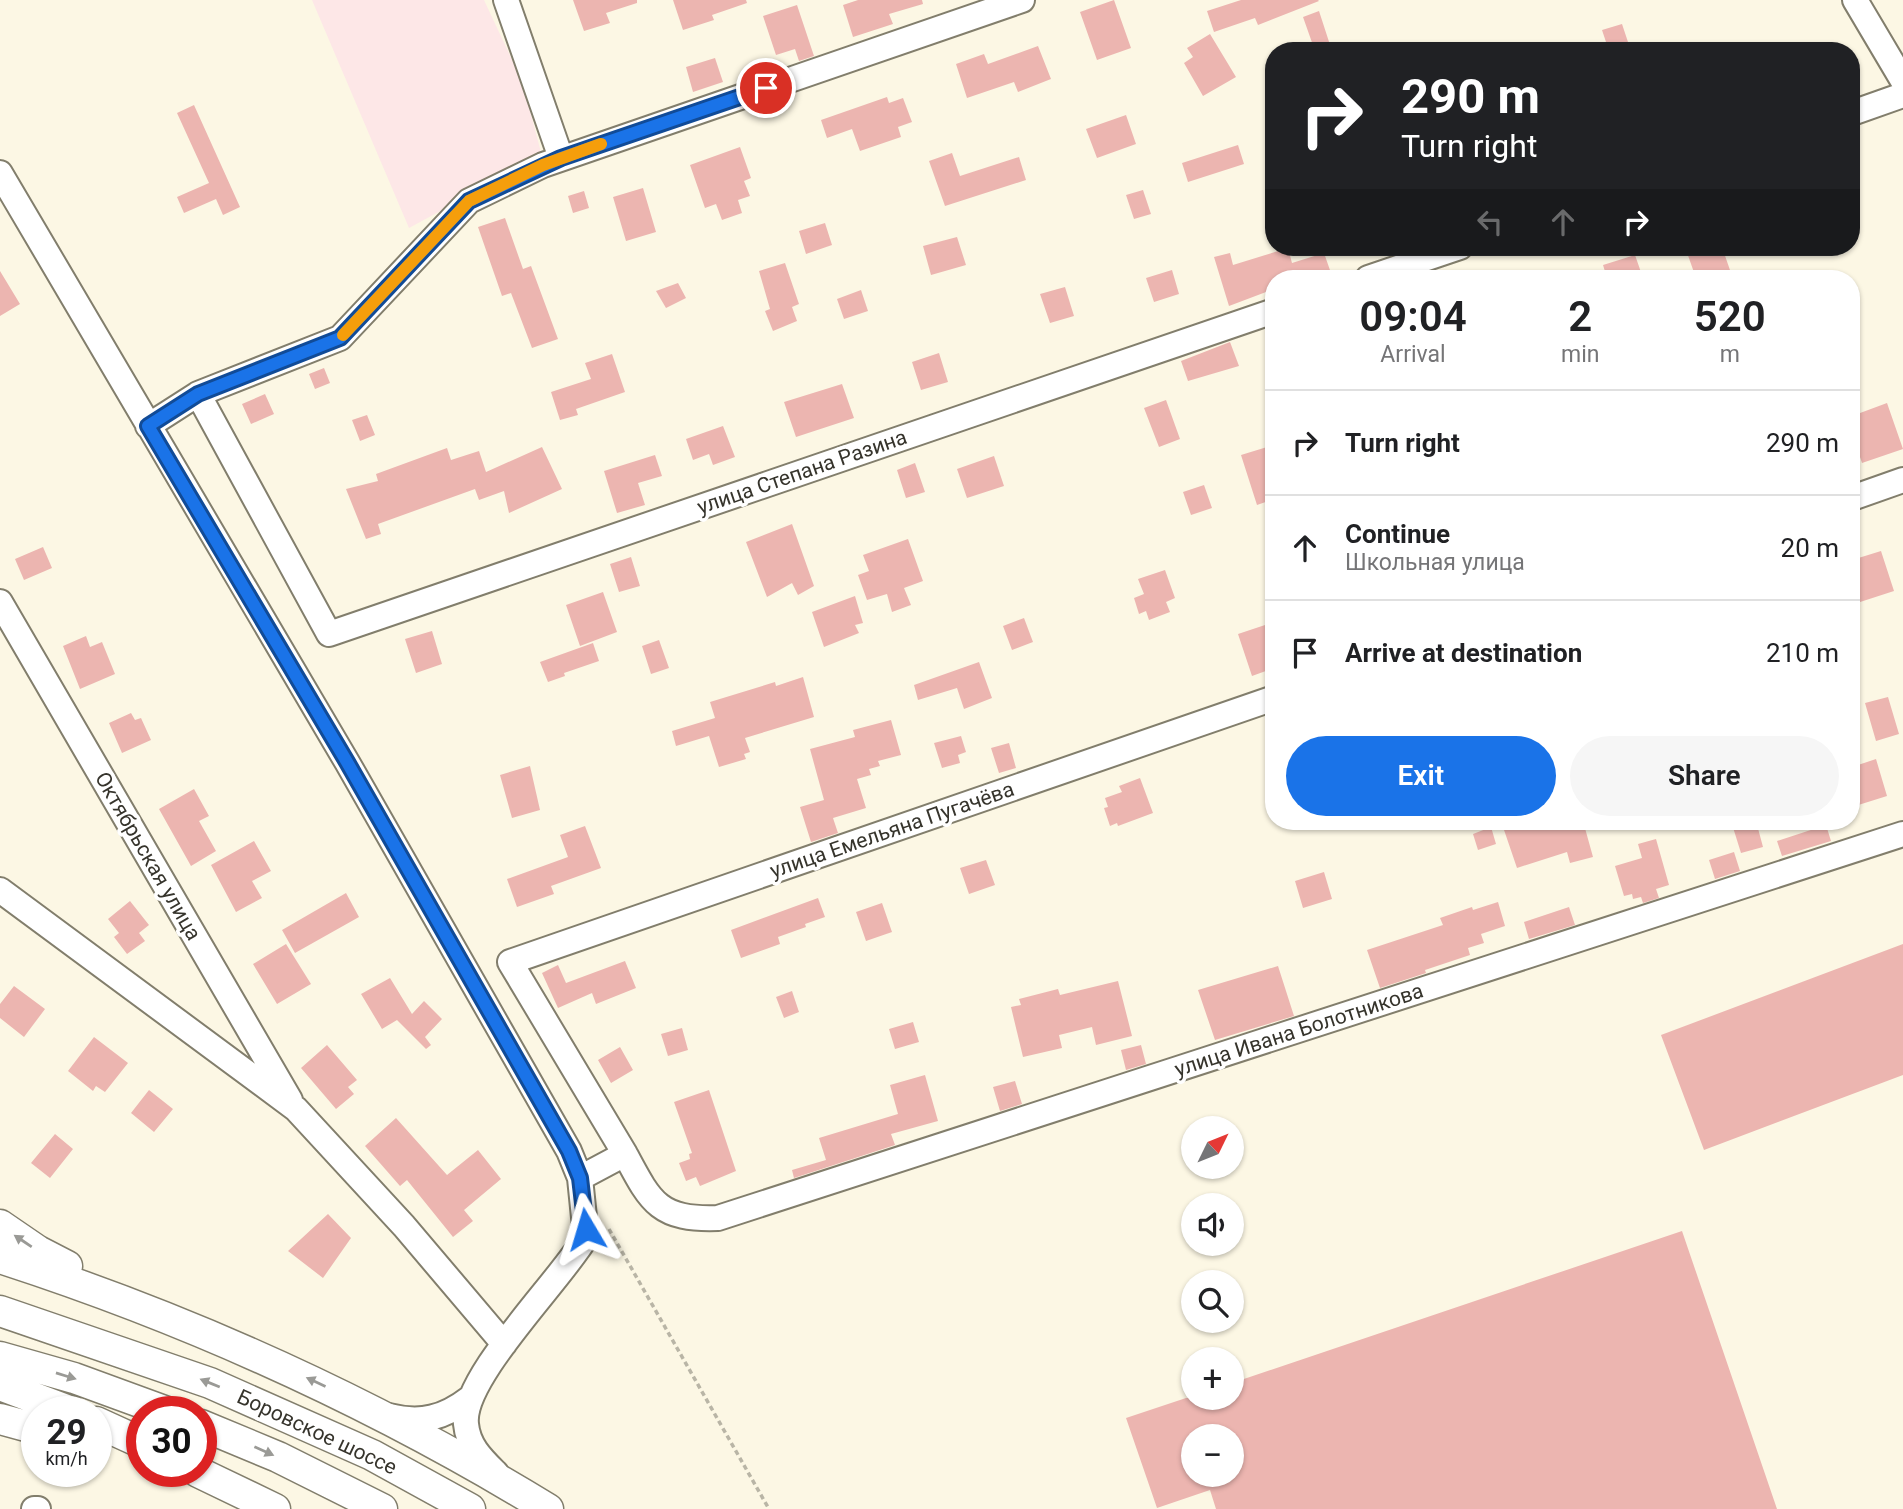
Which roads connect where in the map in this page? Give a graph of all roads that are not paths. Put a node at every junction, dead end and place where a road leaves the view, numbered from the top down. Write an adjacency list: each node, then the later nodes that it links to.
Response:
1 (506, 0): 7 (street)
2 (1022, 0): 7 (street)
3 (1855, 0): 4 (street)
4 (1903, 81)
5 (1903, 95): 6 (street)
6 (1860, 110)
7 (561, 158): 12 (street)
8 (0, 173): 13 (street)
9 (1433, 256): 10 (street)
10 (1392, 270)
11 (1265, 313): 12 (street, улица Степана Разина)
12 (198, 394): 13 (street)
13 (148, 426): 22 (street)
14 (1903, 480): 15 (street)
15 (1860, 495)
16 (0, 602): 20 (street, Октябрьская улица)
17 (1265, 701): 21 (street, улица Емельяна Пугачёва)
18 (1903, 834): 21 (street, улица Ивана Болотникова)
19 (0, 890): 20 (street, Октябрьская улица)
20 (296, 1110): 28 (street, Октябрьская улица)
21 (625, 1154): 22 (street)
22 (580, 1178): 28 (street)
23 (0, 1225): 27 (main road, one-way to 23)
24 (0, 1258): 27 (main road)
25 (0, 1280): 27 (main road)
26 (0, 1311): 42 (main road, Боровское шоссе, one-way to 26)
27 (192, 1330): 34 (main road, one-way to 27)
28 (504, 1344): 33 (street)
29 (0, 1357): 32 (main road, one-way to 32)
30 (0, 1385): 31 (main road)
31 (29, 1396)
32 (126, 1397)
33 (470, 1398): 34 (street); 39 (street)
34 (377, 1412): 39 (main road)
35 (0, 1419): 36 (main road)
36 (21, 1425)
37 (217, 1432): 41 (main road, Боровское шоссе, one-way to 41)
38 (217, 1481): 40 (main road)
39 (513, 1488): 43 (main road)
40 (275, 1509)
41 (382, 1509)
42 (470, 1509)
43 (548, 1509)

